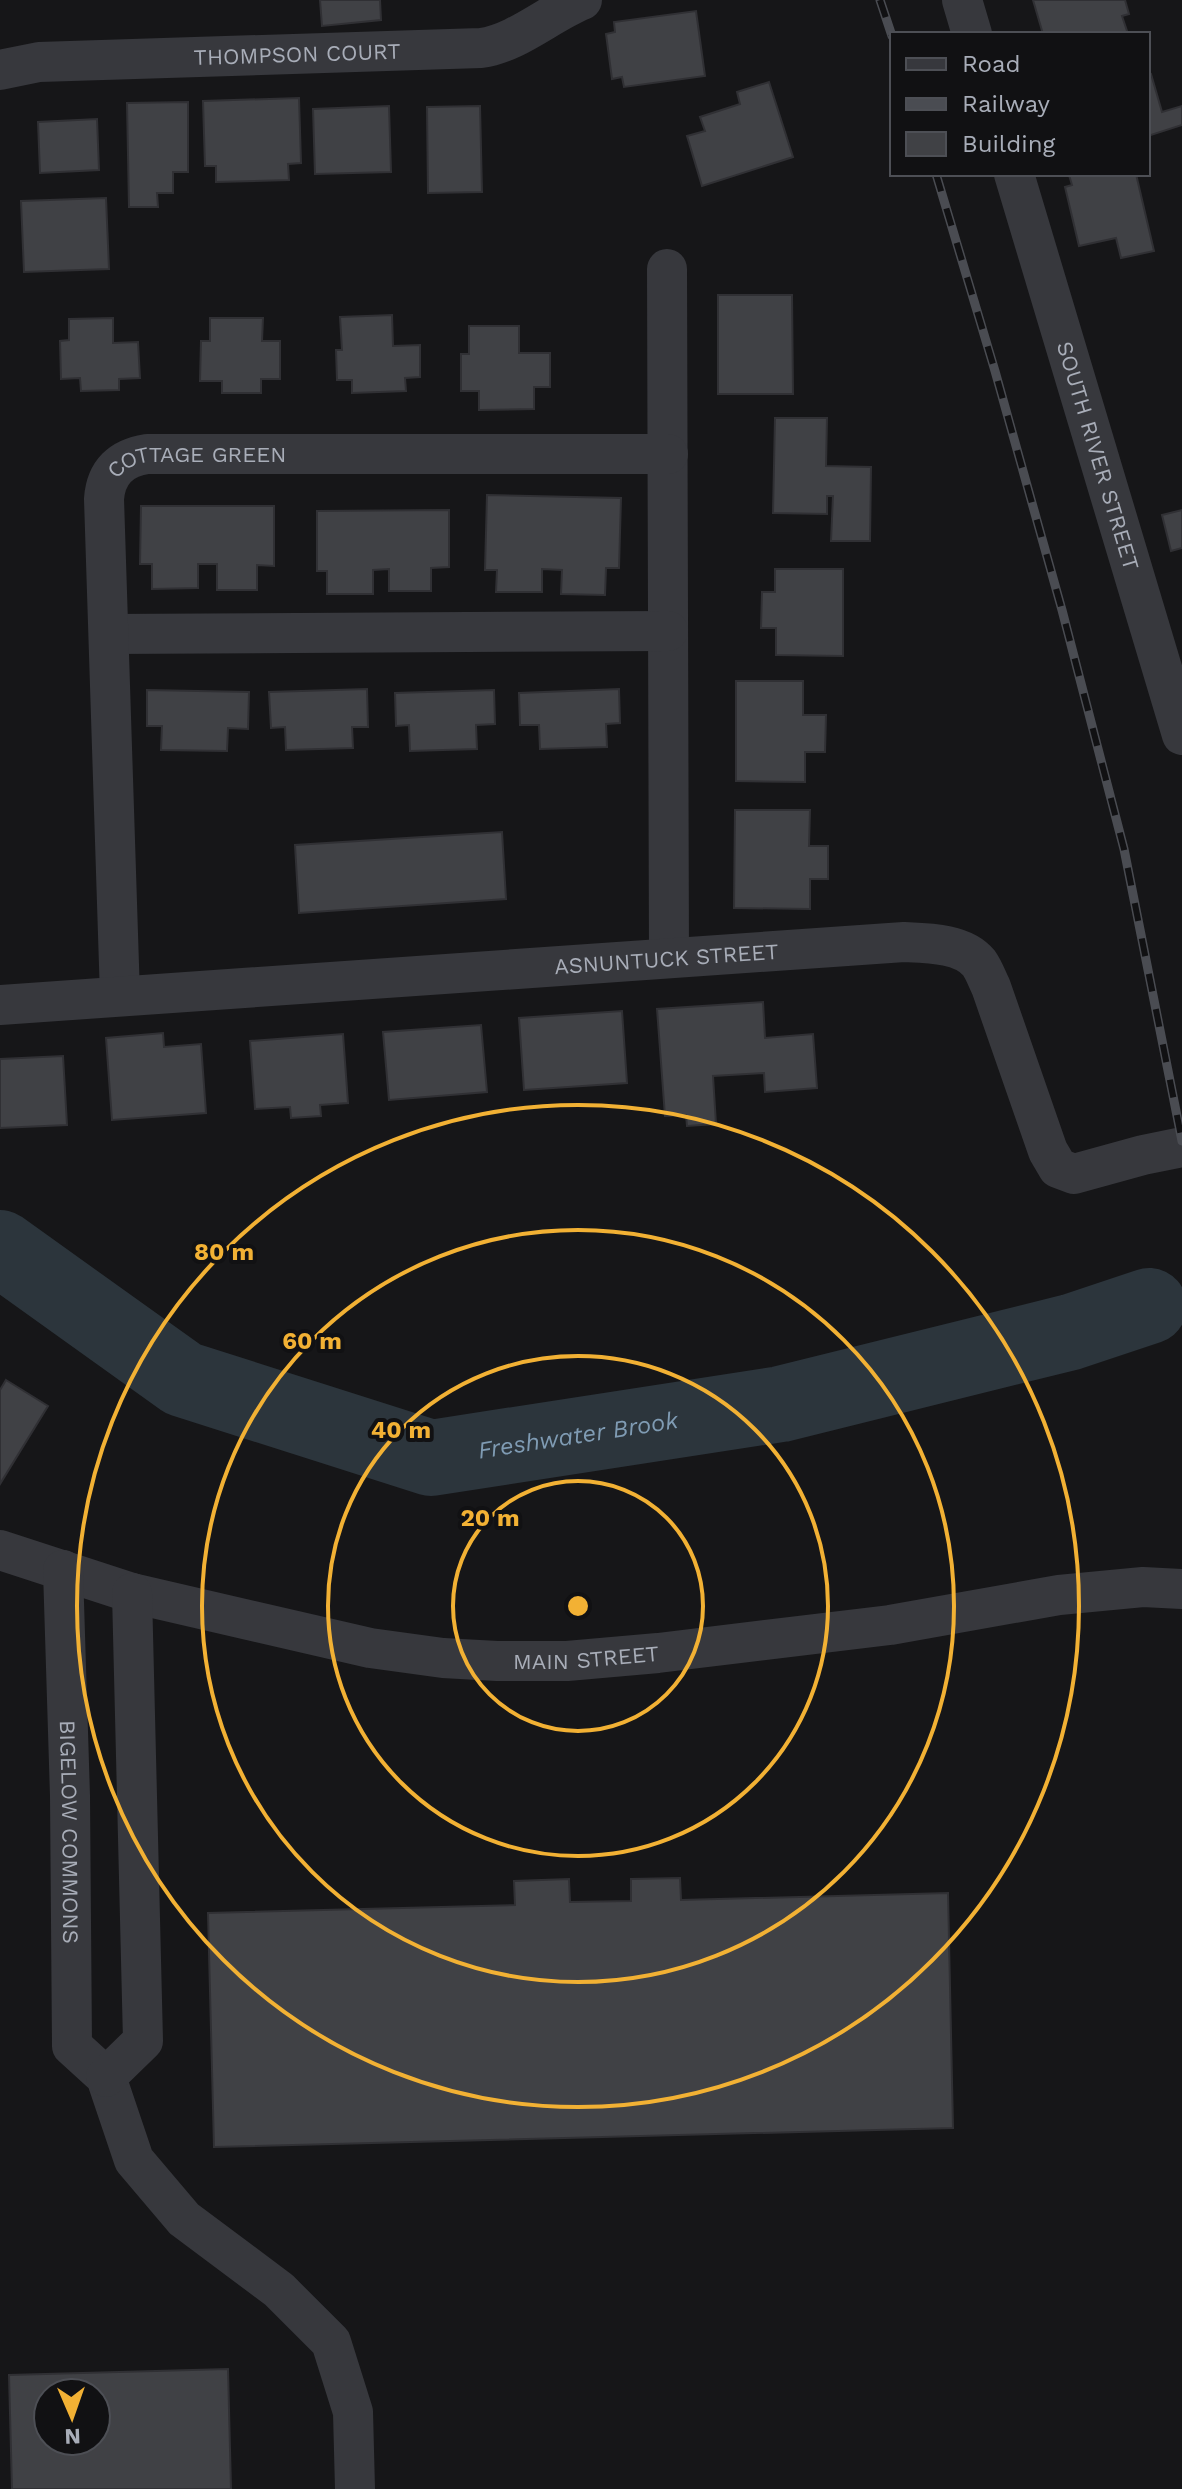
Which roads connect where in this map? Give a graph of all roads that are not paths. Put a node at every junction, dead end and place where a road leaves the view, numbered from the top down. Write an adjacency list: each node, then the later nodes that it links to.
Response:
1 (582, 0): 4 (street, THOMPSON COURT)
2 (962, 0): 3 (street)
3 (971, 32)
4 (0, 70)
5 (1015, 176): 10 (street, SOUTH RIVER STREET)
6 (667, 269): 7 (street)
7 (668, 454): 8 (street); 9 (street, COTTAGE GREEN)
8 (668, 631): 9 (street); 11 (street)
9 (109, 634): 12 (street, COTTAGE GREEN)
10 (1182, 735)
11 (669, 958): 12 (street, ASNUNTUCK STREET); 14 (street, ASNUNTUCK STREET)
12 (120, 996): 13 (street, ASNUNTUCK STREET)
13 (0, 1005)
14 (1182, 1147)
15 (0, 1550): 16 (street, MAIN STREET)
16 (63, 1570): 18 (street, MAIN STREET); 19 (street, BIGELOW COMMONS)
17 (1182, 1589): 18 (street, MAIN STREET)
18 (132, 1593): 19 (street)
19 (106, 2077): 20 (street, BIGELOW COMMONS)
20 (355, 2489)

